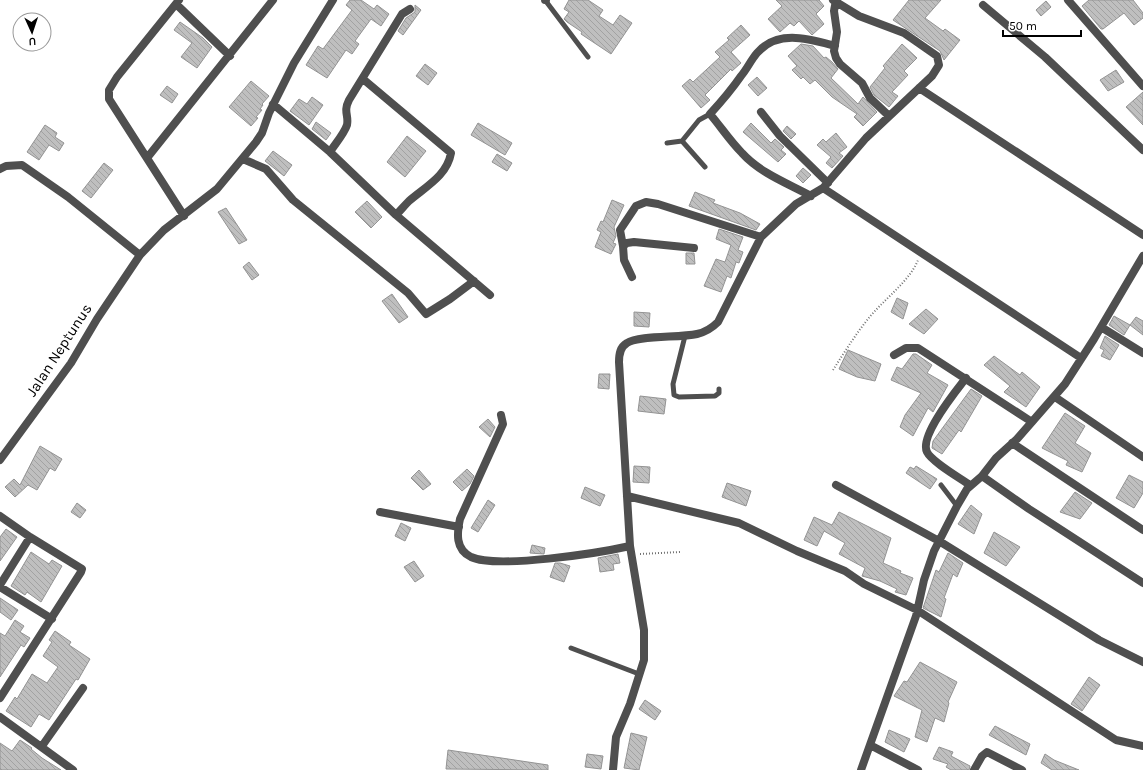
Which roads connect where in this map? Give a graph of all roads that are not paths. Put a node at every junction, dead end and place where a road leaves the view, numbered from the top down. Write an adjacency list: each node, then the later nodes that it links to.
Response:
1 (273, 0): 10 (street)
2 (333, 0): 15 (street, Jalan Neptunus)
3 (545, 0): 11 (lane)
4 (834, 0): 9 (street); 14 (street)
5 (1068, 0): 13 (street)
6 (178, 2): 10 (street); 23 (street)
7 (983, 5): 21 (street)
8 (410, 9): 12 (street)
9 (835, 46): 17 (street); 18 (street)
10 (230, 56): 23 (street)
11 (588, 57)
12 (363, 79): 22 (street); 29 (street)
13 (1143, 86)
14 (919, 88): 18 (street); 31 (street)
15 (273, 104): 22 (street); 24 (street, Jalan Neptunus)
16 (761, 112): 27 (street)
17 (710, 114): 19 (lane); 28 (street)
18 (889, 116): 27 (street)
19 (682, 141): 20 (lane); 25 (lane)
20 (667, 143)
21 (1143, 150)
22 (330, 152): 29 (street)
23 (147, 158): 30 (street)
24 (243, 159): 30 (street, Jalan Neptunus); 38 (street)
25 (705, 167)
26 (0, 169): 35 (street)
27 (826, 185): 28 (street); 44 (street)
28 (811, 196): 32 (street)
29 (396, 215): 38 (street)
30 (184, 216): 35 (street, Jalan Neptunus)
31 (1143, 235)
32 (761, 237): 33 (street); 41 (street)
33 (623, 246): 34 (street); 37 (street)
34 (694, 248)
35 (140, 255): 52 (street, Jalan Neptunus)
36 (1143, 256): 40 (street)
37 (632, 276)
38 (474, 280): 39 (street)
39 (490, 295)
40 (1101, 327): 42 (street); 44 (street)
41 (685, 336): 46 (lane); 57 (street)
42 (1143, 353)
43 (894, 355): 45 (street)
44 (1081, 358): 47 (street)
45 (966, 378): 49 (street); 56 (street)
46 (719, 390)
47 (1055, 397): 49 (street); 51 (street)
48 (501, 415): 61 (street)
49 (1032, 422): 50 (street)
50 (1012, 443): 53 (street); 62 (street)
51 (1143, 457)
52 (0, 460)
53 (982, 476): 56 (street); 66 (street)
54 (836, 485): 64 (street)
55 (941, 485): 58 (lane)
56 (970, 485): 58 (street)
57 (627, 496): 65 (street); 68 (street)
58 (957, 506): 64 (street)
59 (380, 512): 61 (street)
60 (0, 516): 63 (street)
61 (459, 527): 65 (street)
62 (1143, 530)
63 (30, 537): 67 (street); 69 (street)
64 (939, 541): 68 (street); 71 (street)
65 (630, 550): 72 (street)
66 (1143, 583)
67 (0, 586): 69 (street)
68 (918, 610): 76 (street); 78 (street)
69 (52, 619): 74 (street)
70 (571, 648): 72 (lane)
71 (1143, 662)
72 (639, 674): 80 (street)
73 (83, 688): 77 (street)
74 (0, 698)
75 (0, 717): 77 (street)
76 (870, 745): 81 (street); 82 (street)
77 (42, 746): 79 (street)
78 (1143, 746)
79 (74, 770)
80 (613, 770)
81 (861, 770)
82 (918, 770)
83 (974, 770): 84 (street)
84 (1022, 770)

